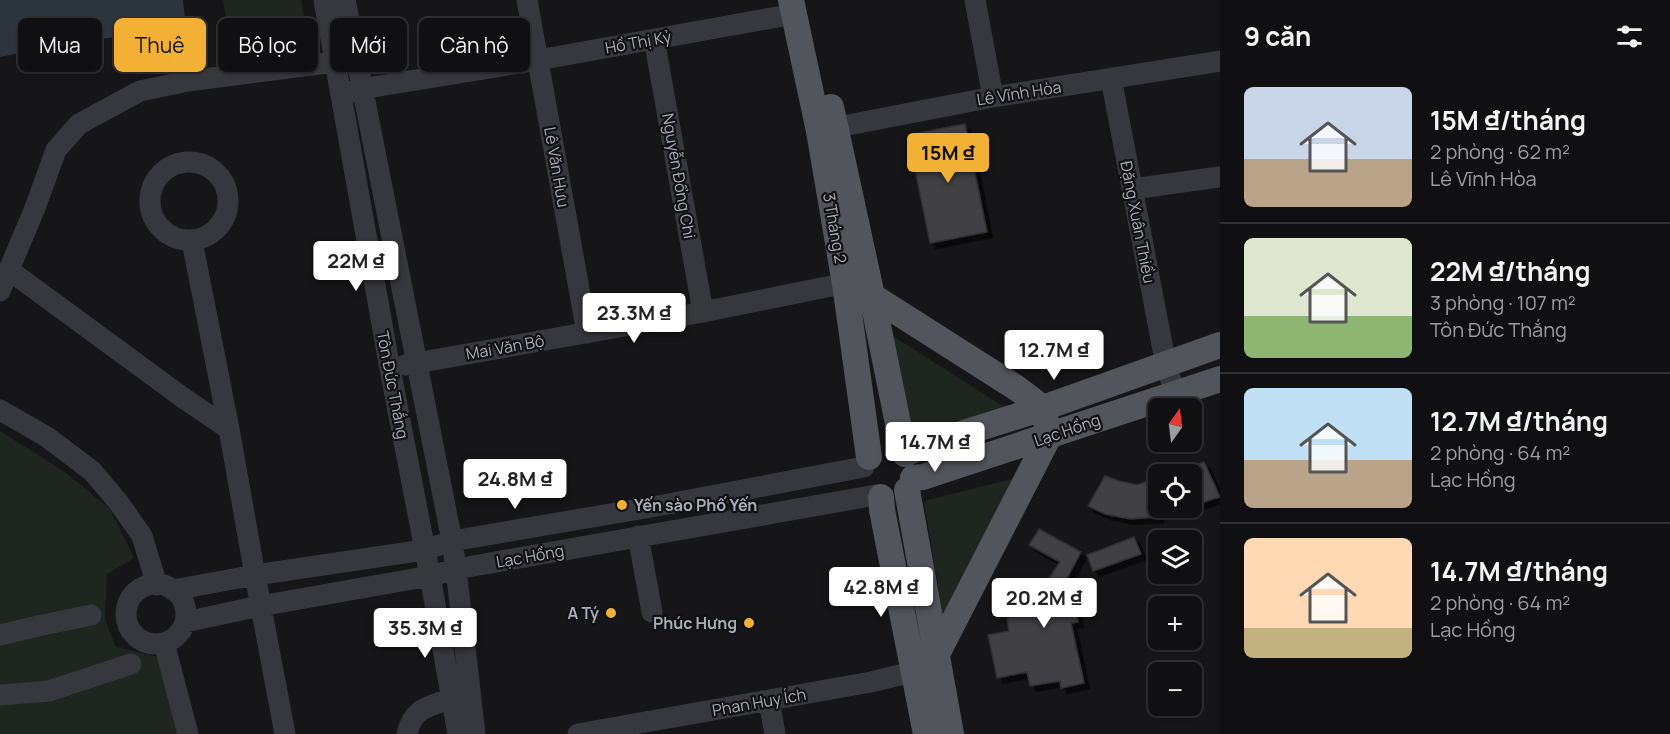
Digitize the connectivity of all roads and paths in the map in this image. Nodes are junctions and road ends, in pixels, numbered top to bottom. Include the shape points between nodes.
1 (324, 0) edge
2 (345, 0) edge
3 (527, 0) edge
4 (975, 0) edge
5 (798, 5) edge
6 (330, 34) edge
7 (654, 39) junction
8 (538, 60) junction
9 (1220, 61) edge
10 (330, 63) edge
11 (337, 72) edge
12 (1111, 78) junction
13 (361, 89) junction
14 (341, 95) junction
15 (993, 97) junction
16 (827, 129) junction
17 (1220, 177) edge
18 (1132, 189) junction
19 (192, 241) dead end
20 (9, 270) junction
21 (862, 286) junction
22 (0, 291) edge
23 (703, 312) junction
24 (587, 333) junction
25 (1220, 345) edge
26 (417, 362) junction
27 (1166, 365) junction
28 (390, 369) junction
29 (1220, 379) edge
30 (1175, 393) junction
31 (1043, 408) junction
32 (0, 410) edge
33 (229, 429) junction
34 (1049, 436) junction
35 (904, 454) junction
36 (867, 462) junction
37 (910, 484) junction
38 (878, 496) junction
39 (663, 505) junction
40 (667, 531) junction
41 (638, 536) junction
42 (452, 541) junction
43 (424, 550) junction
44 (456, 569) junction
45 (255, 576) junction
46 (430, 576) junction
47 (165, 587) junction
48 (260, 606) junction
49 (652, 612) dead end
50 (91, 615) dead end
51 (185, 622) junction
52 (0, 635) edge
53 (164, 643) junction
54 (938, 660) junction
55 (131, 664) dead end
56 (914, 673) junction
57 (0, 695) edge
58 (452, 699) junction
59 (769, 701) junction
60 (646, 728) edge
61 (188, 734) edge
62 (285, 734) edge
63 (407, 734) edge
64 (458, 734) edge
65 (475, 734) edge
66 (578, 734) edge
67 (775, 734) edge
68 (926, 734) edge
69 (951, 734) edge

1 - 6 street, Tôn Đức Thắng
2 - 13 street, Tôn Đức Thắng
3 - 8 street, Lê Văn Hưu
4 - 15 street
5 - 7 street, Hồ Thị Kỷ
5 - 16 main road, 3 Tháng 2
7 - 8 street, Hồ Thị Kỷ
7 - 23 street, Nguyễn Đổng Chi
8 - 13 street, Hồ Thị Kỷ
8 - 24 street, Lê Văn Hưu
9 - 12 street, Lê Vĩnh Hòa
10 - 20 street via 140,91 79,124 56,150
11 - 14 street, Tôn Đức Thắng
12 - 15 street, Lê Vĩnh Hòa
12 - 18 street, Đặng Xuân Thiều
13 - 14 street, Hồ Thị Kỷ
13 - 26 street, Tôn Đức Thắng
14 - 28 street, Tôn Đức Thắng
15 - 16 street, Lê Vĩnh Hòa
16 - 21 main road, 3 Tháng 2
17 - 18 street
18 - 27 street, Đặng Xuân Thiều
19 - 33 street
20 - 22 street
20 - 33 street
21 - 23 street, Mai Văn Bộ
21 - 31 main road
21 - 35 main road, 3 Tháng 2
21 - 36 main road, 3 Tháng 2
23 - 24 street, Mai Văn Bộ
24 - 26 street, Mai Văn Bộ
25 - 27 main road, Lạc Hồng
26 - 28 street, Mai Văn Bộ
26 - 42 street, Tôn Đức Thắng
27 - 30 street, Đặng Xuân Thiều
27 - 31 main road, Lạc Hồng
28 - 43 street, Tôn Đức Thắng
29 - 30 main road, Lạc Hồng
30 - 34 main road, Lạc Hồng
31 - 34 main road
31 - 35 main road, Lạc Hồng
32 - 47 street via 48,437 92,471 142,536
33 - 45 street
34 - 37 main road, Lạc Hồng
34 - 54 main road
35 - 36 main road via 885,448 876,451
35 - 37 main road via 912,465
36 - 38 main road via 864,479
36 - 39 street, Lạc Hồng
37 - 38 main road via 895,497
37 - 54 main road
38 - 40 street, Lạc Hồng
38 - 56 main road
39 - 40 street
39 - 42 street, Lạc Hồng
40 - 41 street, Lạc Hồng
41 - 44 street, Lạc Hồng
41 - 49 street
42 - 43 street, Lạc Hồng
42 - 44 street, Tôn Đức Thắng
43 - 45 street, Lạc Hồng
43 - 46 street, Tôn Đức Thắng
44 - 46 street, Lạc Hồng
44 - 65 street, Tôn Đức Thắng
45 - 47 street, Lạc Hồng
45 - 48 street
46 - 48 street, Lạc Hồng
46 - 58 street, Tôn Đức Thắng
47 - 51 street via 180,597
47 - 53 street via 147,585 138,590 130,597 126,612 126,622 139,639
48 - 51 street, Lạc Hồng
48 - 62 street
50 - 52 street
51 - 53 street via 181,631
53 - 61 street
54 - 56 street, Phan Huy Ích
54 - 69 main road
55 - 57 street via 49,691
56 - 59 street, Phan Huy Ích
56 - 68 main road
58 - 63 street via 422,709 411,720
58 - 64 street, Tôn Đức Thắng
59 - 60 street, Phan Huy Ích
59 - 67 street
60 - 66 street, Phan Huy Ích

